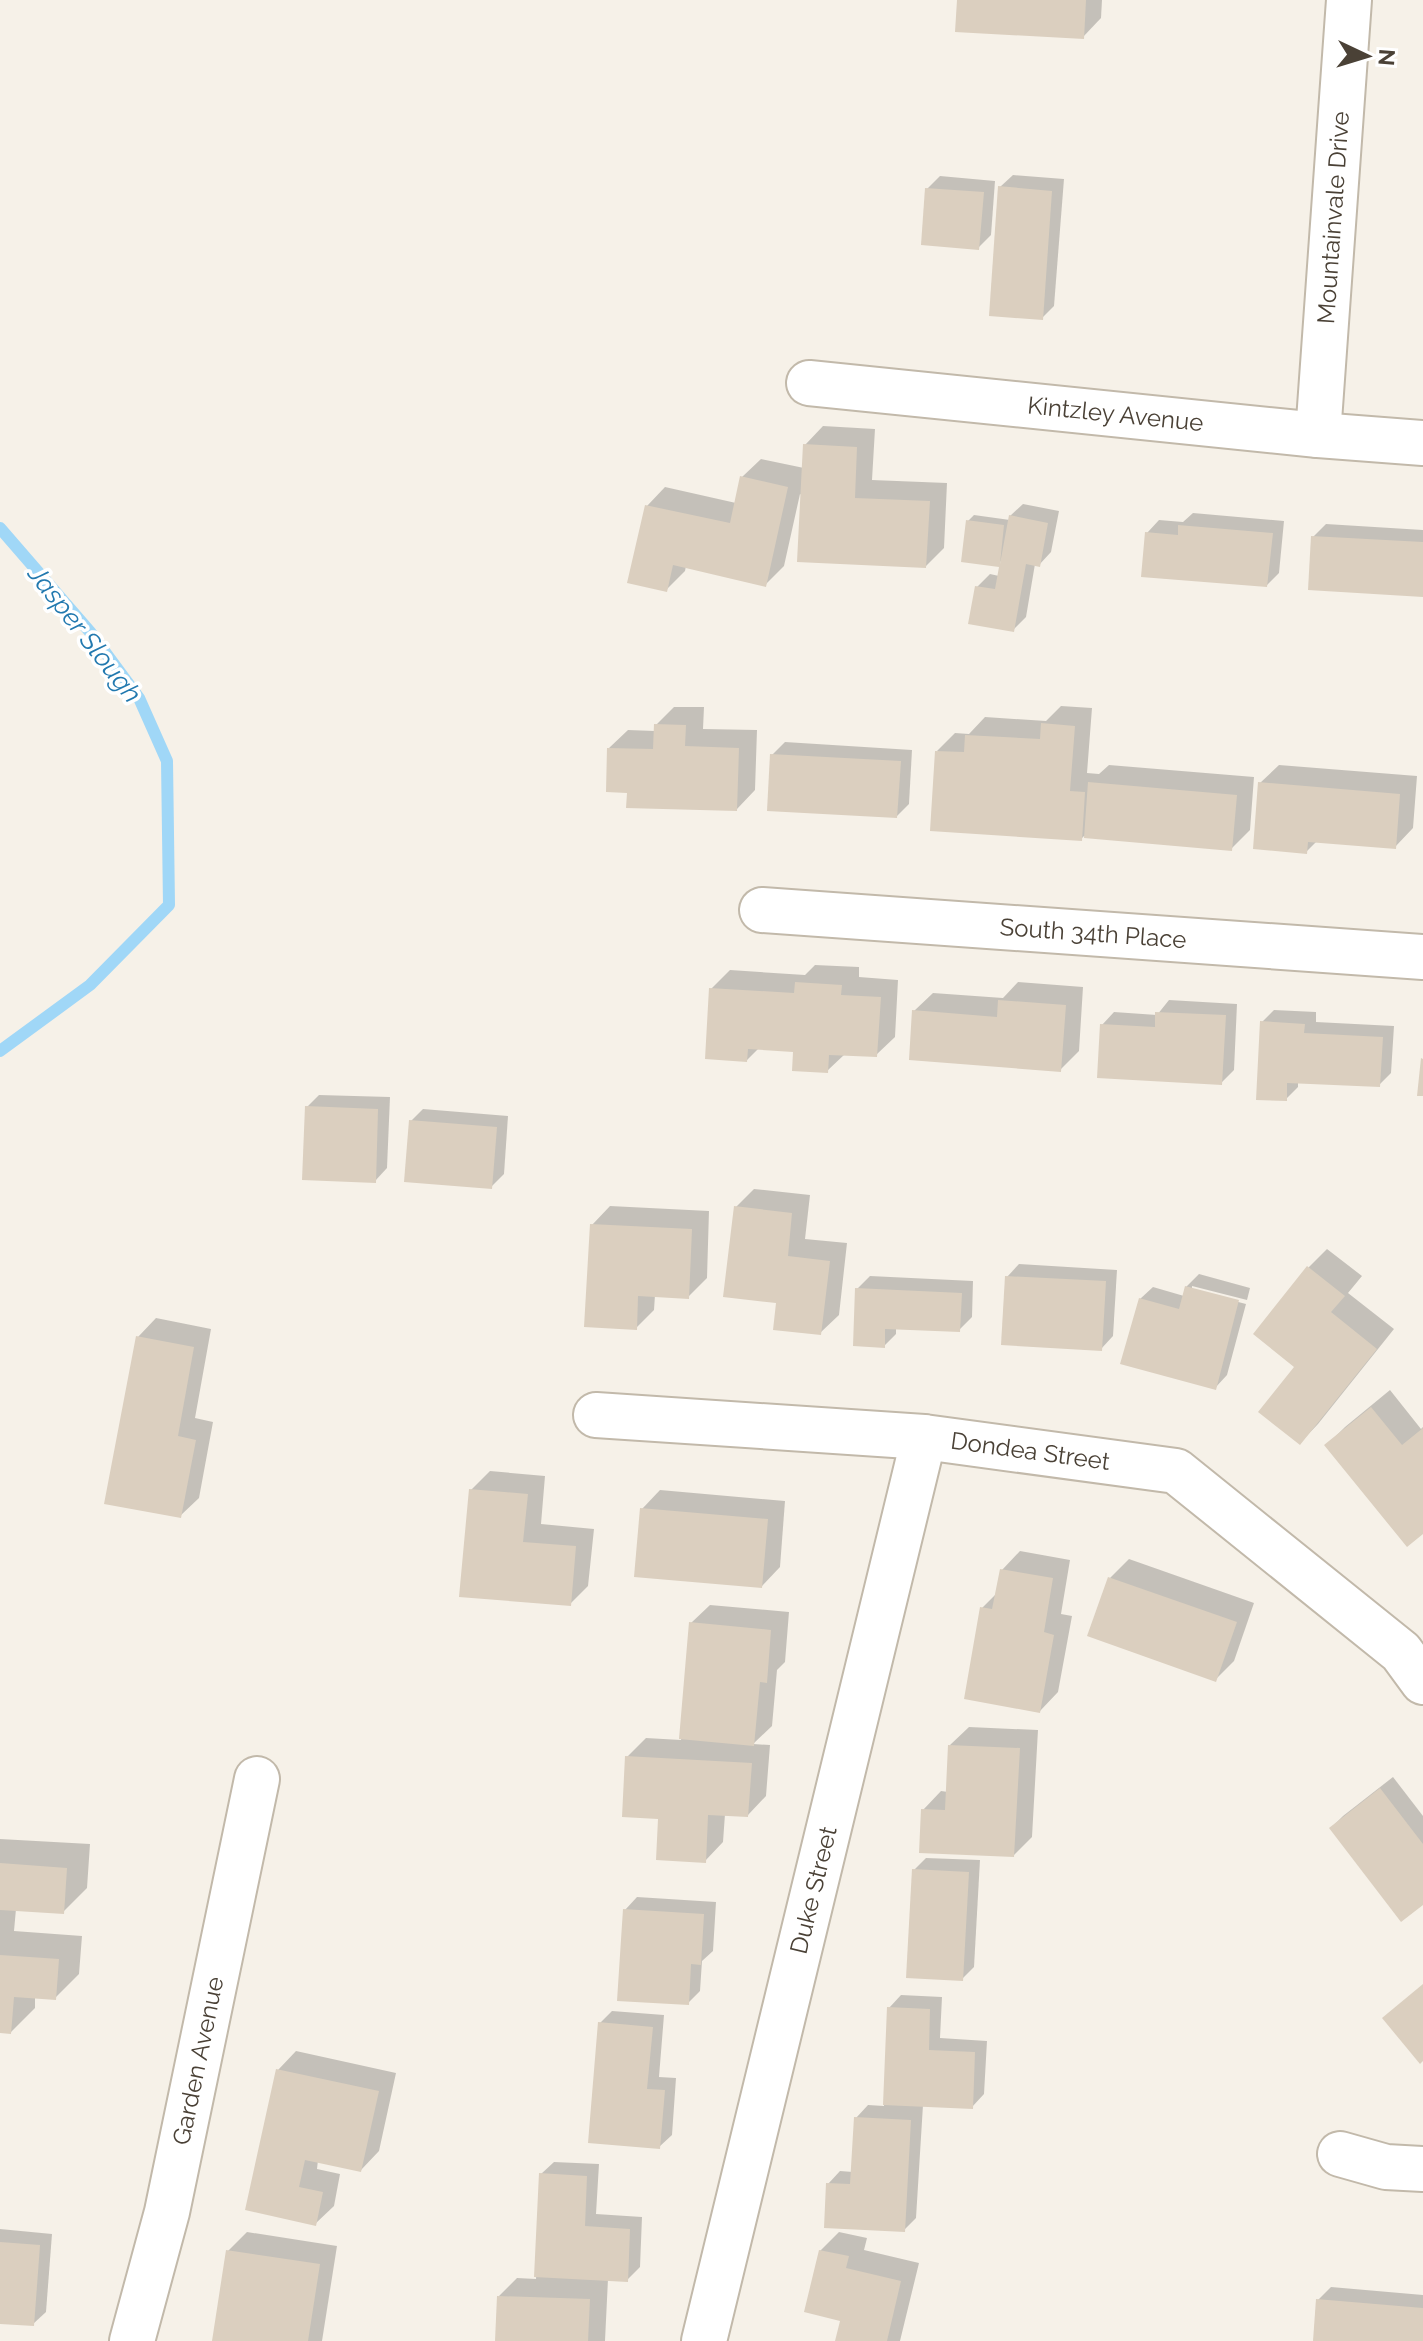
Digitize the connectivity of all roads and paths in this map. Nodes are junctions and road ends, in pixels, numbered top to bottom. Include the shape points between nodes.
1 (1349, 0) edge
2 (809, 383) dead end
3 (1318, 435) junction
4 (1423, 443) edge
5 (762, 910) dead end
6 (1423, 957) edge
7 (596, 1415) dead end
8 (924, 1437) junction
9 (1416, 1656) edge
10 (257, 1779) dead end
11 (1340, 2154) dead end
12 (1423, 2169) edge
13 (132, 2341) edge
14 (704, 2341) edge

1 - 3 street, Mountainvale Drive
2 - 3 street, Kintzley Avenue
3 - 4 street, Kintzley Avenue
5 - 6 street, South 34th Place
7 - 8 street, Dondea Street
8 - 9 street, Dondea Street via 1176,1471
8 - 14 street, Duke Street
10 - 13 street, Garden Avenue via 167,2212
11 - 12 street via 1386,2167

